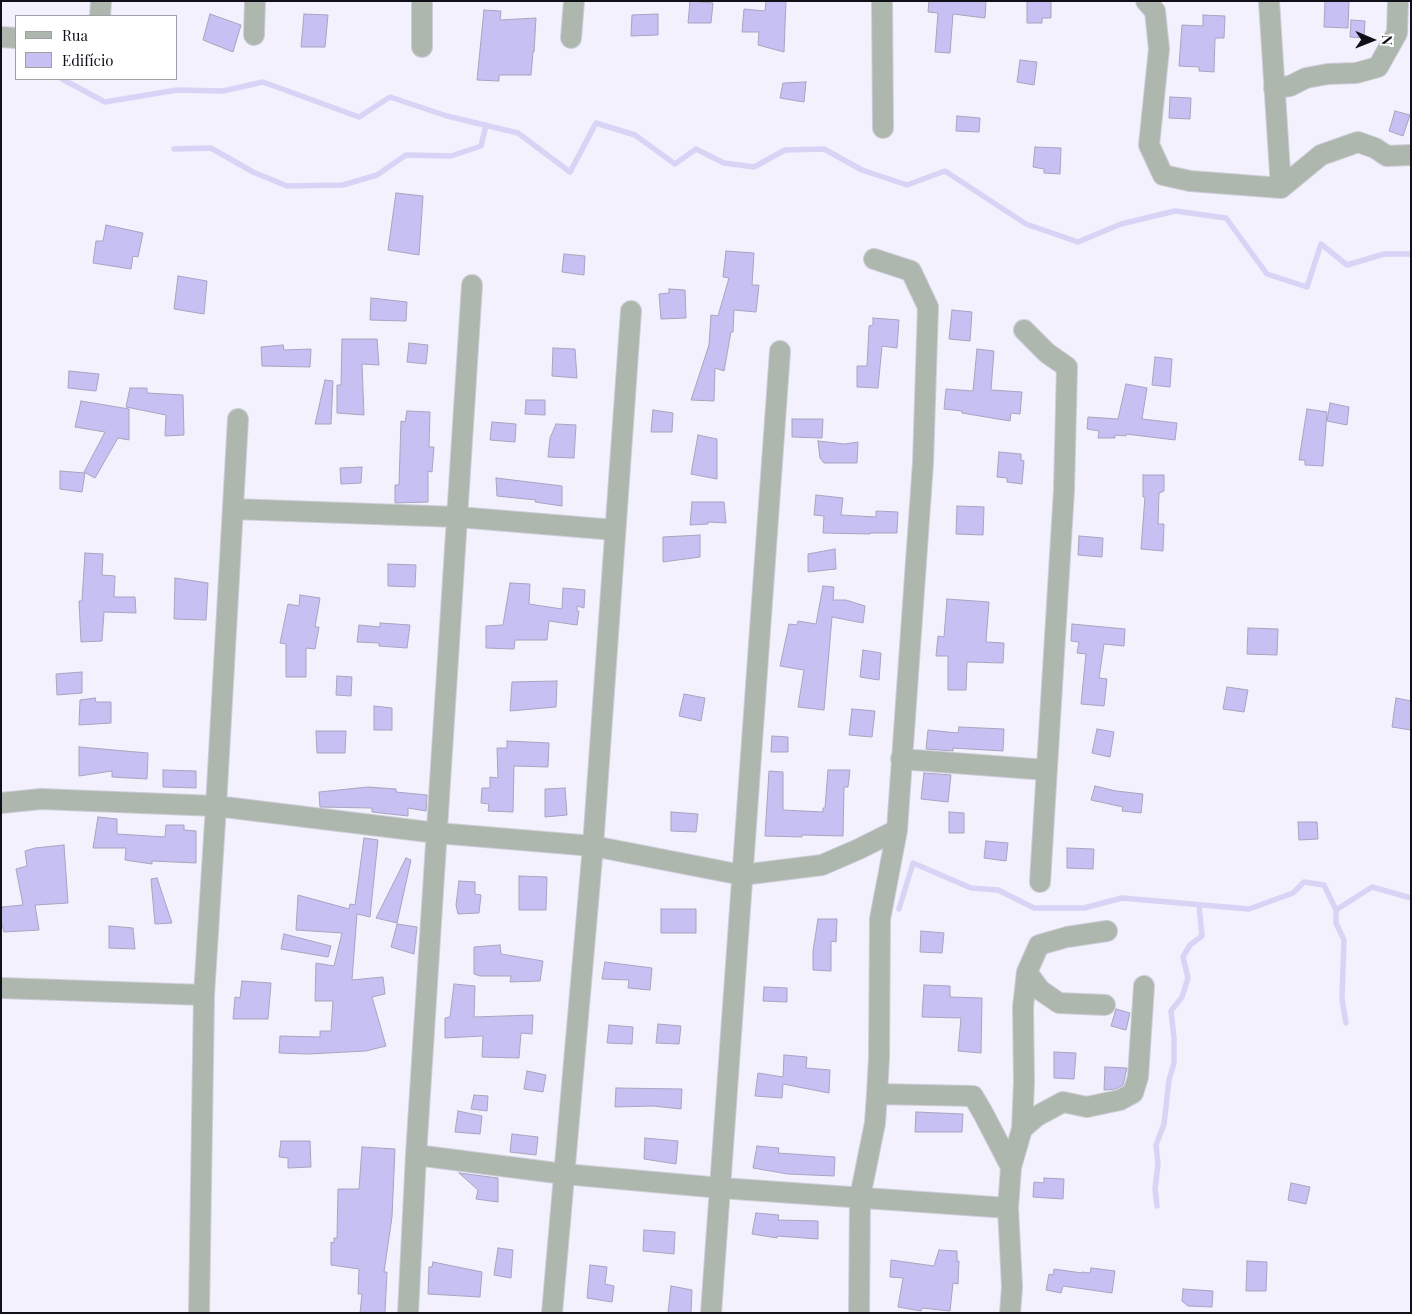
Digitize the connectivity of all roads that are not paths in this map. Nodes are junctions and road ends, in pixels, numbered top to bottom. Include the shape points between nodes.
1 (101, 1) edge
2 (255, 1) edge
3 (422, 1) edge
4 (574, 1) edge
5 (882, 1) edge
6 (1146, 1) edge
7 (1269, 1) edge
8 (1398, 1) edge
9 (100, 15) edge
10 (254, 35) dead end
11 (1, 37) edge
12 (15, 38) edge
13 (571, 38) dead end
14 (422, 47) dead end
15 (1274, 88) junction
16 (883, 128) dead end
17 (1411, 155) edge
18 (1281, 188) junction
19 (874, 259) dead end
20 (472, 285) dead end
21 (631, 311) dead end
22 (1024, 330) dead end
23 (780, 351) dead end
24 (238, 419) dead end
25 (233, 509) junction
26 (458, 517) junction
27 (615, 530) junction
28 (901, 759) junction
29 (1047, 770) junction
30 (1, 802) edge
31 (216, 806) junction
32 (897, 830) junction
33 (437, 833) junction
34 (593, 846) junction
35 (742, 875) junction
36 (1040, 882) dead end
37 (1107, 931) dead end
38 (1027, 972) junction
39 (1144, 986) dead end
40 (1, 988) edge
41 (204, 995) junction
42 (1104, 1006) dead end
43 (877, 1094) junction
44 (1022, 1129) junction
45 (416, 1155) junction
46 (1011, 1167) junction
47 (564, 1174) junction
48 (721, 1188) junction
49 (860, 1197) junction
50 (1008, 1208) junction
51 (199, 1313) edge
52 (408, 1313) edge
53 (552, 1313) edge
54 (711, 1313) edge
55 (859, 1313) edge
56 (1010, 1313) edge

1 - 9 street
2 - 10 street
3 - 14 street
4 - 13 street
5 - 16 street
6 - 18 street via 1156,12 1159,49 1149,145 1163,175 1190,181
7 - 15 street
8 - 15 street via 1397,34 1378,67 1356,73 1306,78 1290,86
11 - 12 street
15 - 18 street
17 - 18 street via 1387,156 1358,142 1321,155
19 - 28 street via 911,271 928,307 923,463
20 - 26 street
21 - 27 street
22 - 29 street via 1067,367 1064,490
23 - 35 street
24 - 25 street
25 - 26 street
25 - 31 street
26 - 27 street
26 - 33 street
27 - 34 street
28 - 29 street
28 - 32 street
29 - 36 street
30 - 31 street via 41,799
31 - 33 street
31 - 41 street
32 - 35 street via 822,865
32 - 43 street via 880,919
33 - 34 street
33 - 45 street
34 - 35 street
34 - 47 street
35 - 48 street
37 - 38 street via 1039,945
38 - 42 street via 1040,990 1059,1003
38 - 44 street via 1023,1007
39 - 44 street via 1138,1076 1133,1093 1120,1100 1087,1107 1062,1102
40 - 41 street
41 - 51 street
43 - 46 street via 973,1096
43 - 49 street via 875,1123
44 - 46 street
45 - 47 street
45 - 52 street
46 - 50 street
47 - 48 street
47 - 53 street
48 - 49 street
48 - 54 street
49 - 50 street
49 - 55 street
50 - 56 street

